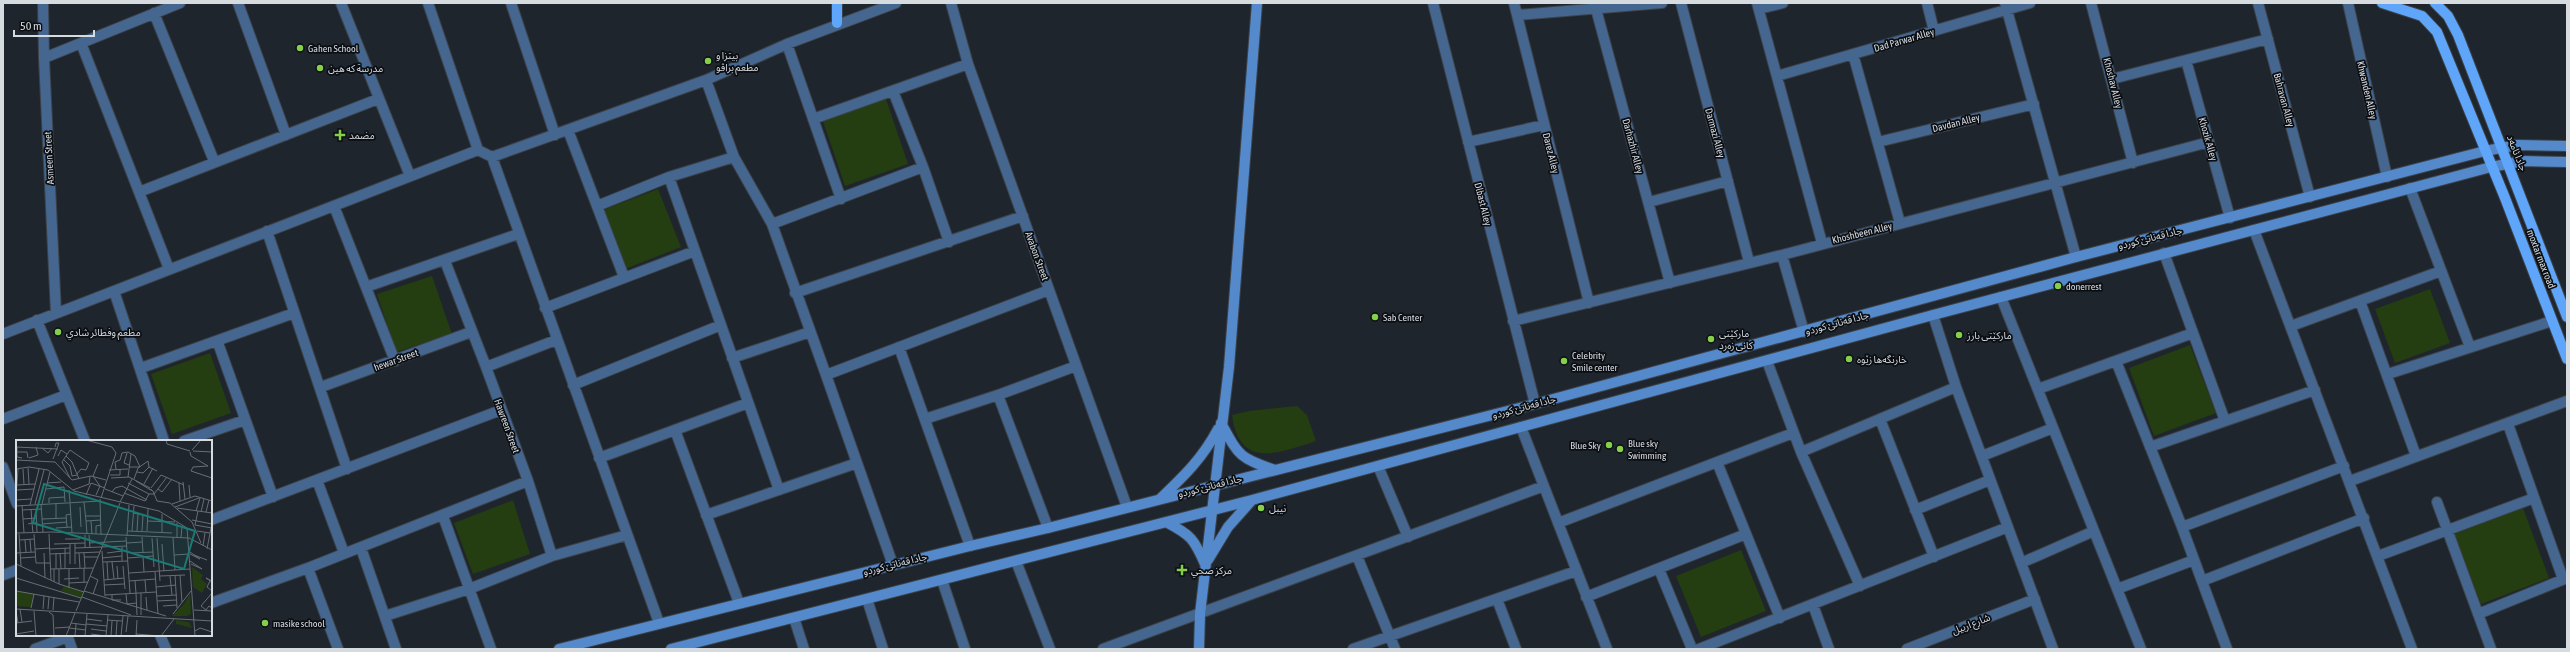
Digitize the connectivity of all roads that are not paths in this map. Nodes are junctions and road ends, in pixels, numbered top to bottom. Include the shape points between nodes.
1 (43, 3) edge
2 (180, 3) edge
3 (238, 3) edge
4 (341, 3) edge
5 (428, 3) edge
6 (511, 3) edge
7 (837, 3) edge
8 (896, 3) edge
9 (951, 3) edge
10 (1257, 3) edge
11 (1433, 3) edge
12 (1514, 3) edge
13 (1662, 3) edge
14 (1681, 3) edge
15 (1783, 3) edge
16 (1927, 3) edge
17 (2030, 3) edge
18 (2091, 3) edge
19 (2258, 3) edge
20 (2348, 3) edge
21 (2382, 3) edge
22 (2435, 3) edge
23 (1758, 6) edge
24 (2006, 6) edge
25 (1596, 9) junction
26 (154, 13) junction
27 (1516, 15) junction
28 (837, 23) junction
29 (1934, 31) junction
30 (2268, 39) junction
31 (81, 43) junction
32 (787, 44) junction
33 (1853, 54) junction
34 (44, 58) junction
35 (2186, 60) junction
36 (968, 64) junction
37 (1777, 76) junction
38 (2112, 79) junction
39 (706, 80) junction
40 (893, 91) junction
41 (378, 99) junction
42 (2034, 104) junction
43 (813, 118) junction
44 (1544, 125) junction
45 (568, 130) junction
46 (286, 134) junction
47 (555, 135) junction
48 (1468, 142) junction
49 (1878, 142) junction
50 (2210, 142) junction
51 (2567, 146) edge
52 (2502, 147) junction
53 (478, 150) junction
54 (2485, 151) junction
55 (734, 157) junction
56 (492, 158) junction
57 (214, 161) junction
58 (2567, 162) edge
59 (2133, 163) junction
60 (2509, 163) junction
61 (923, 167) junction
62 (2491, 167) junction
63 (410, 176) junction
64 (2387, 177) junction
65 (669, 178) junction
66 (1728, 181) junction
67 (2056, 183) junction
68 (2410, 188) junction
69 (139, 192) junction
70 (2310, 197) junction
71 (841, 199) junction
72 (1649, 202) junction
73 (334, 206) junction
74 (597, 206) junction
75 (1023, 216) junction
76 (2230, 218) junction
77 (1900, 223) junction
78 (772, 224) junction
79 (2254, 230) junction
80 (267, 231) junction
81 (518, 234) junction
82 (949, 242) junction
83 (1822, 244) junction
84 (695, 251) junction
85 (2164, 253) junction
86 (1782, 255) junction
87 (2076, 257) junction
88 (444, 261) junction
89 (1749, 262) junction
90 (169, 269) junction
91 (2441, 271) junction
92 (624, 277) junction
93 (1670, 283) junction
94 (366, 287) junction
95 (1049, 290) junction
96 (114, 291) junction
97 (795, 293) junction
98 (2001, 297) junction
99 (2360, 301) junction
100 (1589, 303) junction
101 (545, 308) junction
102 (56, 313) junction
103 (294, 314) junction
104 (1933, 315) junction
105 (2567, 317) edge
106 (37, 320) junction
107 (2552, 321) junction
108 (1513, 322) junction
109 (721, 325) junction
110 (2291, 326) junction
111 (471, 332) junction
112 (810, 332) junction
113 (1804, 332) junction
114 (2193, 333) junction
115 (3, 334) edge
116 (556, 340) junction
117 (218, 343) junction
118 (899, 347) junction
119 (2470, 348) junction
120 (732, 358) junction
121 (2567, 359) edge
122 (394, 361) junction
123 (1767, 361) junction
124 (2116, 361) junction
125 (1076, 366) junction
126 (486, 367) junction
127 (141, 368) junction
128 (2388, 374) junction
129 (826, 375) junction
130 (573, 385) junction
131 (321, 387) junction
132 (1956, 387) junction
133 (2038, 389) junction
134 (2315, 390) junction
135 (66, 395) junction
136 (998, 395) junction
137 (2567, 400) edge
138 (748, 403) junction
139 (1535, 404) junction
140 (501, 410) junction
141 (3, 419) edge
142 (924, 419) junction
143 (1880, 419) junction
144 (246, 420) junction
145 (2225, 421) junction
146 (1221, 423) junction
147 (2508, 424) junction
148 (1521, 427) junction
149 (2053, 428) junction
150 (675, 430) junction
151 (1793, 433) junction
152 (85, 440) edge
153 (164, 440) edge
154 (187, 440) edge
155 (2150, 447) junction
156 (1801, 452) junction
157 (1982, 456) junction
158 (2416, 456) junction
159 (599, 458) junction
160 (1717, 462) junction
161 (857, 463) junction
162 (1378, 466) junction
163 (2344, 466) junction
164 (3, 467) edge
165 (347, 470) junction
166 (1275, 471) junction
167 (317, 480) junction
168 (1990, 480) junction
169 (528, 481) junction
170 (2350, 481) junction
171 (1215, 484) junction
172 (1544, 486) junction
173 (779, 490) junction
174 (273, 497) junction
175 (2534, 498) junction
176 (1158, 500) junction
177 (1252, 500) junction
178 (16, 501) edge
179 (2437, 502) dead end
180 (1127, 507) junction
181 (1213, 509) junction
182 (1915, 510) junction
183 (706, 515) junction
184 (443, 516) junction
185 (2364, 518) junction
186 (212, 520) edge
187 (1166, 522) junction
188 (1558, 523) junction
189 (2008, 527) junction
190 (2182, 527) junction
191 (1048, 528) junction
192 (2447, 530) junction
193 (2094, 531) junction
194 (627, 534) junction
195 (1746, 534) junction
196 (1408, 537) junction
197 (970, 546) junction
198 (361, 548) junction
199 (344, 554) junction
200 (552, 556) junction
201 (1357, 556) junction
202 (2378, 556) junction
203 (1934, 557) junction
204 (2194, 560) junction
205 (1016, 561) junction
206 (2021, 563) junction
207 (893, 565) junction
208 (1205, 565) junction
209 (308, 568) junction
210 (1659, 569) junction
211 (16, 570) edge
212 (1576, 571) junction
213 (3, 575) edge
214 (2565, 578) edge
215 (942, 580) junction
216 (2202, 581) junction
217 (1860, 586) junction
218 (469, 589) junction
219 (2117, 589) junction
220 (1586, 597) junction
221 (867, 599) junction
222 (1497, 599) junction
223 (2035, 599) junction
224 (212, 603) edge
225 (739, 603) junction
226 (1813, 605) junction
227 (1200, 614) junction
228 (2478, 614) junction
229 (385, 616) junction
230 (794, 618) junction
231 (1780, 618) junction
232 (659, 623) junction
233 (67, 636) edge
234 (160, 636) edge
235 (1390, 636) junction
236 (36, 649) edge
237 (72, 649) edge
238 (166, 649) edge
239 (338, 649) edge
240 (396, 649) edge
241 (491, 649) edge
242 (559, 649) edge
243 (671, 649) edge
244 (804, 649) edge
245 (884, 649) edge
246 (966, 649) edge
247 (1050, 649) edge
248 (1104, 649) edge
249 (1199, 649) edge
250 (1353, 649) edge
251 (1395, 649) edge
252 (1516, 649) edge
253 (1607, 649) edge
254 (1692, 649) edge
255 (1699, 649) edge
256 (1829, 649) edge
257 (1907, 649) edge
258 (2053, 649) edge
259 (2141, 649) edge
260 (2227, 649) edge
261 (2412, 649) edge
262 (2491, 649) edge

1 - 34 street, Asmeen Street
2 - 26 street
3 - 46 street
4 - 41 street
5 - 53 street
6 - 47 street
7 - 28 main road
8 - 28 street
9 - 36 street, Avabon Street
10 - 146 street via 1229,361
11 - 48 street, Dlbast Alley
12 - 27 street, Darez Alley
13 - 25 street
14 - 66 street, Darmazi Alley
15 - 23 street
16 - 29 street
17 - 24 street, Dad Parwar Alley
18 - 38 street, Khoshav Alley
19 - 30 street, Bahravan Alley
20 - 64 street, Khwanden Alley
21 - 54 main road via 2422,16 2434,28
22 - 52 main road, جادا ئامەد via 2448,16 2458,35
23 - 37 street
24 - 29 street, Dad Parwar Alley
24 - 42 street
25 - 27 street
25 - 72 street, Darhazhir Alley
26 - 31 street
26 - 57 street
27 - 44 street, Darez Alley
28 - 32 street
29 - 33 street, Dad Parwar Alley
30 - 35 street
30 - 70 street, Bahravan Alley
31 - 34 street
31 - 69 street
32 - 39 street
32 - 43 street
33 - 37 street, Dad Parwar Alley
33 - 49 street
34 - 102 street, Asmeen Street
35 - 38 street
35 - 50 street, Khozik Alley
36 - 40 street
36 - 75 street, Avabon Street
37 - 83 street
38 - 59 street, Khoshav Alley
39 - 45 street
39 - 55 street
40 - 43 street
40 - 61 street
41 - 46 street
41 - 63 street
42 - 49 street, Davdan Alley
42 - 67 street
43 - 71 street
44 - 48 street
44 - 100 street, Darez Alley
45 - 47 street
45 - 74 street
46 - 57 street
47 - 56 street
48 - 108 street, Dlbast Alley
49 - 77 street
50 - 59 street, Khoshbeen Alley
50 - 76 street, Khozik Alley
51 - 52 street, جادا قەناتێ کوردو
52 - 54 street, جادا قەناتێ کوردو
52 - 60 main road, جادا ئامەد
53 - 56 street
53 - 63 street
54 - 62 main road
54 - 64 street, جادا قەناتێ کوردو
55 - 65 street
55 - 78 street
56 - 81 street
57 - 69 street
58 - 60 street, جادا قەناتێ کوردو
59 - 67 street, Khoshbeen Alley
60 - 62 street, جادا قەناتێ کوردو
60 - 105 main road, جادا ئامەد
61 - 71 street
61 - 82 street
62 - 68 street, جادا قەناتێ کوردو
62 - 107 main road, moxtar max road
63 - 73 street
64 - 70 street, جادا قەناتێ کوردو
65 - 74 street
65 - 84 street
66 - 72 street
66 - 89 street, Darmazi Alley
67 - 77 street, Khoshbeen Alley
67 - 87 street
68 - 79 street, جادا قەناتێ کوردو
68 - 91 street
69 - 90 street
70 - 76 street, جادا قەناتێ کوردو
71 - 78 street
72 - 93 street, Darhazhir Alley
73 - 80 street
73 - 94 street
74 - 92 street
75 - 82 street
75 - 95 street, Avabon Street
76 - 87 street, جادا قەناتێ کوردو
77 - 83 street, Khoshbeen Alley
78 - 97 street
79 - 85 street, جادا قەناتێ کوردو
79 - 110 street
80 - 90 street
80 - 103 street
81 - 88 street
81 - 101 street
82 - 97 street
83 - 86 street, Khoshbeen Alley
84 - 92 street
84 - 109 street
85 - 98 street, جادا قەناتێ کوردو
85 - 114 street
86 - 89 street, Khoshbeen Alley
86 - 113 street
87 - 113 street, جادا قەناتێ کوردو
88 - 94 street
88 - 111 street, Hawreen Street
89 - 93 street, Khoshbeen Alley
90 - 96 street
91 - 99 street
91 - 119 street
92 - 101 street
93 - 100 street, Khoshbeen Alley
94 - 122 street
95 - 118 street
95 - 125 street, Avabon Street
96 - 102 street
96 - 127 street
97 - 112 street
98 - 104 street, جادا قەناتێ کوردو
98 - 133 street
99 - 110 street
99 - 128 street
100 - 108 street, Khoshbeen Alley
101 - 116 street
102 - 106 street
103 - 117 street
103 - 131 street
104 - 123 street, جادا قەناتێ کوردو
104 - 132 street
106 - 115 street
106 - 135 street
107 - 119 street
107 - 121 main road, moxtar max road
108 - 139 street, Dlbast Alley
109 - 120 street
109 - 130 street
110 - 134 street
111 - 122 street, hewar Street
111 - 126 street, Hawreen Street
112 - 120 street
112 - 129 street
113 - 139 street, جادا قەناتێ کوردو
114 - 124 street
114 - 145 street
116 - 126 street
116 - 130 street
117 - 127 street
117 - 144 street
118 - 129 street
118 - 142 street
119 - 128 street
120 - 138 street
122 - 131 street, hewar Street
123 - 148 street, جادا قەناتێ کوردو
123 - 151 street
124 - 133 street
124 - 155 street
125 - 136 street
125 - 180 street, Avabon Street
126 - 140 street, Hawreen Street
127 - 153 street
128 - 158 street
129 - 161 street
130 - 159 street
131 - 165 street
132 - 143 street
132 - 157 street
133 - 149 street
134 - 145 street
134 - 163 street
135 - 141 street
135 - 152 street
136 - 142 street
136 - 191 street
137 - 147 street
138 - 150 street
138 - 173 street
139 - 166 street, جادا قەناتێ کوردو
140 - 165 street
140 - 169 street, Hawreen Street
142 - 197 street
143 - 156 street
143 - 182 street
144 - 154 street
144 - 174 street
145 - 155 street
146 - 166 street via 1237,453 1248,461
146 - 171 street
146 - 176 street via 1207,450
147 - 158 street
147 - 175 street
148 - 162 street, جادا قەناتێ کوردو
148 - 172 street
149 - 157 street
149 - 193 street
150 - 159 street
150 - 183 street
151 - 156 street
151 - 160 street
155 - 190 street
156 - 217 street
157 - 168 street
158 - 170 street
159 - 194 street
160 - 188 street
160 - 195 street
161 - 173 street
161 - 207 street
162 - 177 street, جادا قەناتێ کوردو
162 - 196 street
163 - 170 street
163 - 190 street
164 - 178 street
165 - 167 street
166 - 171 street, جادا قەناتێ کوردو
167 - 174 street
167 - 199 street
168 - 182 street
168 - 189 street
169 - 184 street
169 - 200 street, Hawreen Street
170 - 185 street
171 - 176 street, جادا قەناتێ کوردو
171 - 181 street
172 - 188 street
172 - 196 street
173 - 183 street
174 - 186 street
175 - 192 street
175 - 214 street
176 - 180 street, جادا قەناتێ کوردو
177 - 181 street, جادا قەناتێ کوردو
177 - 208 street via 1228,527
179 - 192 street
180 - 191 street, جادا قەناتێ کوردو
181 - 187 street, جادا قەناتێ کوردو
181 - 208 street
182 - 203 street
183 - 225 street
184 - 198 street
184 - 218 street
185 - 202 street
185 - 216 street
187 - 205 street, جادا قەناتێ کوردو
187 - 208 street via 1182,530 1195,541
188 - 212 street
189 - 203 street
189 - 206 street
190 - 204 street
191 - 197 street, جادا قەناتێ کوردو
192 - 202 street
192 - 228 street
193 - 206 street
193 - 219 street
194 - 200 street
194 - 232 street
195 - 210 street
195 - 231 street
196 - 201 street
197 - 207 street, جادا قەناتێ کوردو
198 - 199 street
198 - 229 street
199 - 209 street
200 - 218 street
201 - 227 street
201 - 235 street
202 - 261 street
203 - 217 street
204 - 216 street
204 - 219 street
205 - 215 street, جادا قەناتێ کوردو
205 - 247 street
206 - 223 street
207 - 225 street, جادا قەناتێ کوردو
208 - 227 street
209 - 224 street
209 - 239 street
210 - 220 street
210 - 254 street
211 - 213 street
212 - 220 street
212 - 222 street
214 - 228 street
215 - 221 street, جادا قەناتێ کوردو
215 - 246 street
216 - 260 street
217 - 226 street
218 - 229 street
218 - 241 street
219 - 259 street
220 - 253 street
221 - 230 street, جادا قەناتێ کوردو
221 - 245 street
222 - 235 street
222 - 252 street
223 - 257 street, شارع اربيل
223 - 258 street
225 - 232 street, جادا قەناتێ کوردو
226 - 231 street
226 - 256 street
227 - 248 street
227 - 249 street
228 - 262 street
229 - 240 street
230 - 243 street, جادا قەناتێ کوردو
230 - 244 street
231 - 255 street
232 - 242 street, جادا قەناتێ کوردو
233 - 236 street
233 - 237 street
234 - 238 street
235 - 250 street
235 - 251 street

